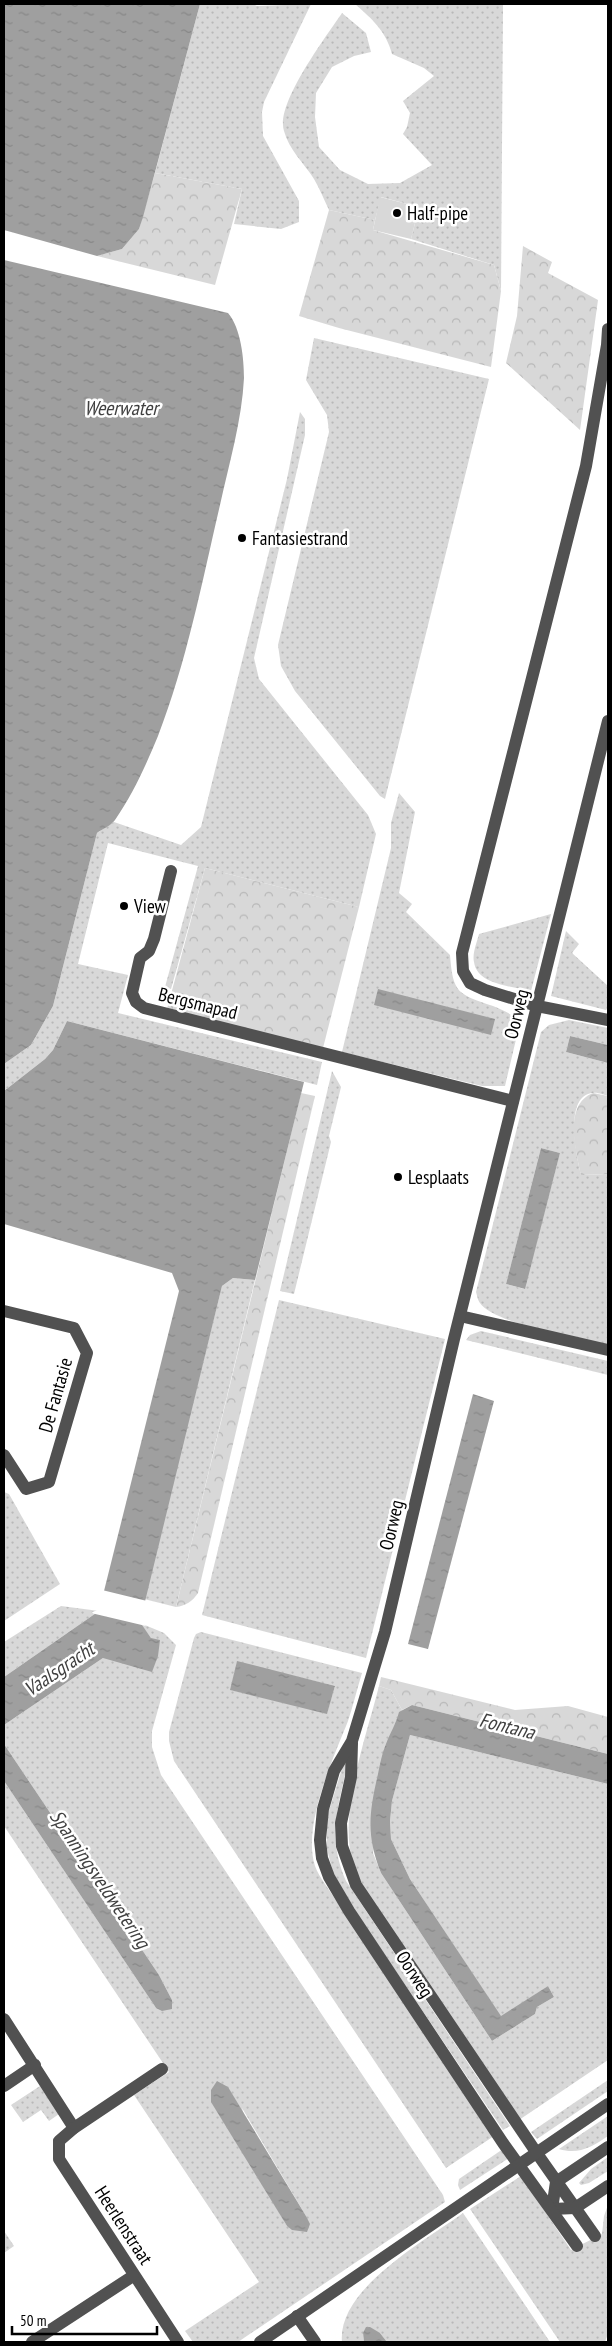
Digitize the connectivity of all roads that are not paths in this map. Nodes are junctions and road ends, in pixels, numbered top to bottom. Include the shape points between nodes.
1 (608, 329) edge
2 (608, 721) edge
3 (171, 871) dead end
4 (537, 1006) junction
5 (608, 1020) edge
6 (513, 1101) junction
7 (4, 1311) edge
8 (460, 1316) junction
9 (608, 1350) edge
10 (4, 1455) edge
11 (9, 1473) edge
12 (352, 1741) junction
13 (4, 2018) edge
14 (34, 2065) junction
15 (162, 2069) dead end
16 (4, 2086) edge
17 (608, 2104) edge
18 (74, 2128) junction
19 (608, 2147) edge
20 (536, 2152) junction
21 (518, 2164) junction
22 (556, 2182) junction
23 (608, 2186) edge
24 (575, 2208) junction
25 (552, 2209) junction
26 (594, 2236) dead end
27 (577, 2246) dead end
28 (133, 2276) junction
29 (297, 2316) junction
30 (32, 2342) edge
31 (178, 2342) edge
32 (260, 2342) edge
33 (315, 2342) edge

1 - 4 street via 586,466 462,953 463,971 470,983
2 - 4 street, Oorweg
3 - 6 street, Bergsmapad via 154,940 149,951 140,958 132,993 144,1008
4 - 5 street
4 - 6 street, Oorweg
6 - 8 street, Oorweg
7 - 11 street, De Fantasie via 74,1328 87,1352 49,1482 26,1489
8 - 9 street
8 - 12 street, Oorweg via 385,1632
10 - 11 street, De Fantasie
12 - 20 street, Oorweg via 351,1777 342,1831 347,1865 356,1885
12 - 21 street, Oorweg via 334,1771 323,1809 320,1840 329,1877
13 - 14 street
14 - 16 street
14 - 18 street
15 - 18 street, Heerlenstraat
17 - 20 street
18 - 28 street, Heerlenstraat via 59,2140 59,2159
19 - 22 street
20 - 21 street
20 - 22 street, Oorweg
21 - 25 street, Oorweg
21 - 29 street
22 - 24 street, Oorweg
22 - 25 street
23 - 24 street
24 - 25 street
24 - 26 street, Oorweg
25 - 27 street, Oorweg
28 - 30 street
28 - 31 street, Heerlenstraat
29 - 32 street
29 - 33 street

